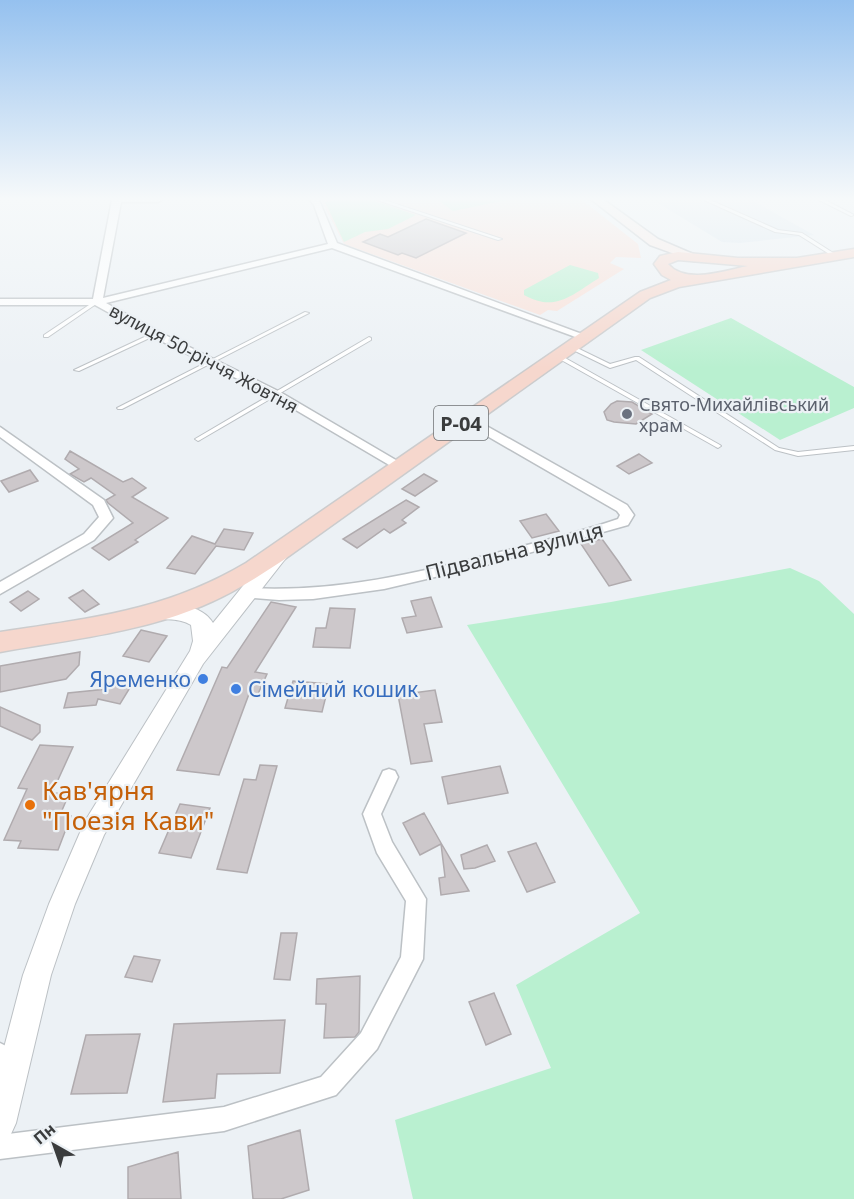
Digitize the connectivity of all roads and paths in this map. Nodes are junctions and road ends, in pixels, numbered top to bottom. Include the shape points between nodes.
1 (106, 256) edge
2 (288, 256) edge
3 (359, 256) edge
4 (659, 256) edge
5 (692, 256) edge
6 (836, 256) edge
7 (698, 258) junction
8 (794, 262) junction
9 (663, 267) junction
10 (704, 278) junction
11 (645, 295) junction
12 (0, 302) edge
13 (97, 302) junction
14 (307, 313) dead end
15 (155, 334) junction
16 (46, 336) dead end
17 (369, 339) dead end
18 (571, 347) junction
19 (214, 362) junction
20 (77, 370) dead end
21 (276, 394) junction
22 (120, 408) dead end
23 (467, 419) junction
24 (0, 431) edge
25 (198, 439) dead end
26 (718, 446) dead end
27 (854, 448) edge
28 (400, 466) junction
29 (279, 554) junction
30 (0, 589) edge
31 (247, 593) junction
32 (153, 612) junction
33 (0, 642) edge
34 (198, 654) junction
35 (389, 777) dead end
36 (4, 1071) edge
37 (0, 1123) edge
38 (0, 1147) edge

1 - 13 street, вулиця 50-річчя Жовтня
2 - 13 street
3 - 18 street
4 - 9 main road
5 - 7 main road
6 - 8 main road, Р-04
7 - 8 main road, Р-04
7 - 9 main road, Р-04 via 672,257
7 - 10 main road via 716,268
8 - 10 main road, Р-04
9 - 10 main road via 676,276
9 - 11 main road, Р-04
10 - 11 main road, Р-04 via 675,283
11 - 18 main road, Р-04
12 - 13 street
13 - 15 street, вулиця 50-річчя Жовтня
13 - 16 lane
14 - 19 lane
15 - 19 street, вулиця 50-річчя Жовтня
15 - 20 lane
17 - 21 lane
18 - 23 main road, Р-04
18 - 26 lane
18 - 27 lane via 610,366 637,358 777,449 798,454
19 - 21 street, вулиця 50-річчя Жовтня
19 - 22 lane
21 - 25 lane
21 - 28 street, вулиця 50-річчя Жовтня
23 - 28 main road, Р-04
23 - 31 street, Підвальна вулиця via 622,508 627,515 623,522 455,568 360,588
24 - 30 street via 99,503 106,518 89,537
28 - 29 main road, Р-04
29 - 31 street
29 - 32 main road, Р-04 via 234,581
31 - 34 street
32 - 33 main road, Р-04
32 - 34 street via 195,615 203,624
34 - 36 street via 94,829 62,904
35 - 38 street via 372,814 384,847 416,899 412,959 369,1041 328,1086 224,1119
36 - 37 street

